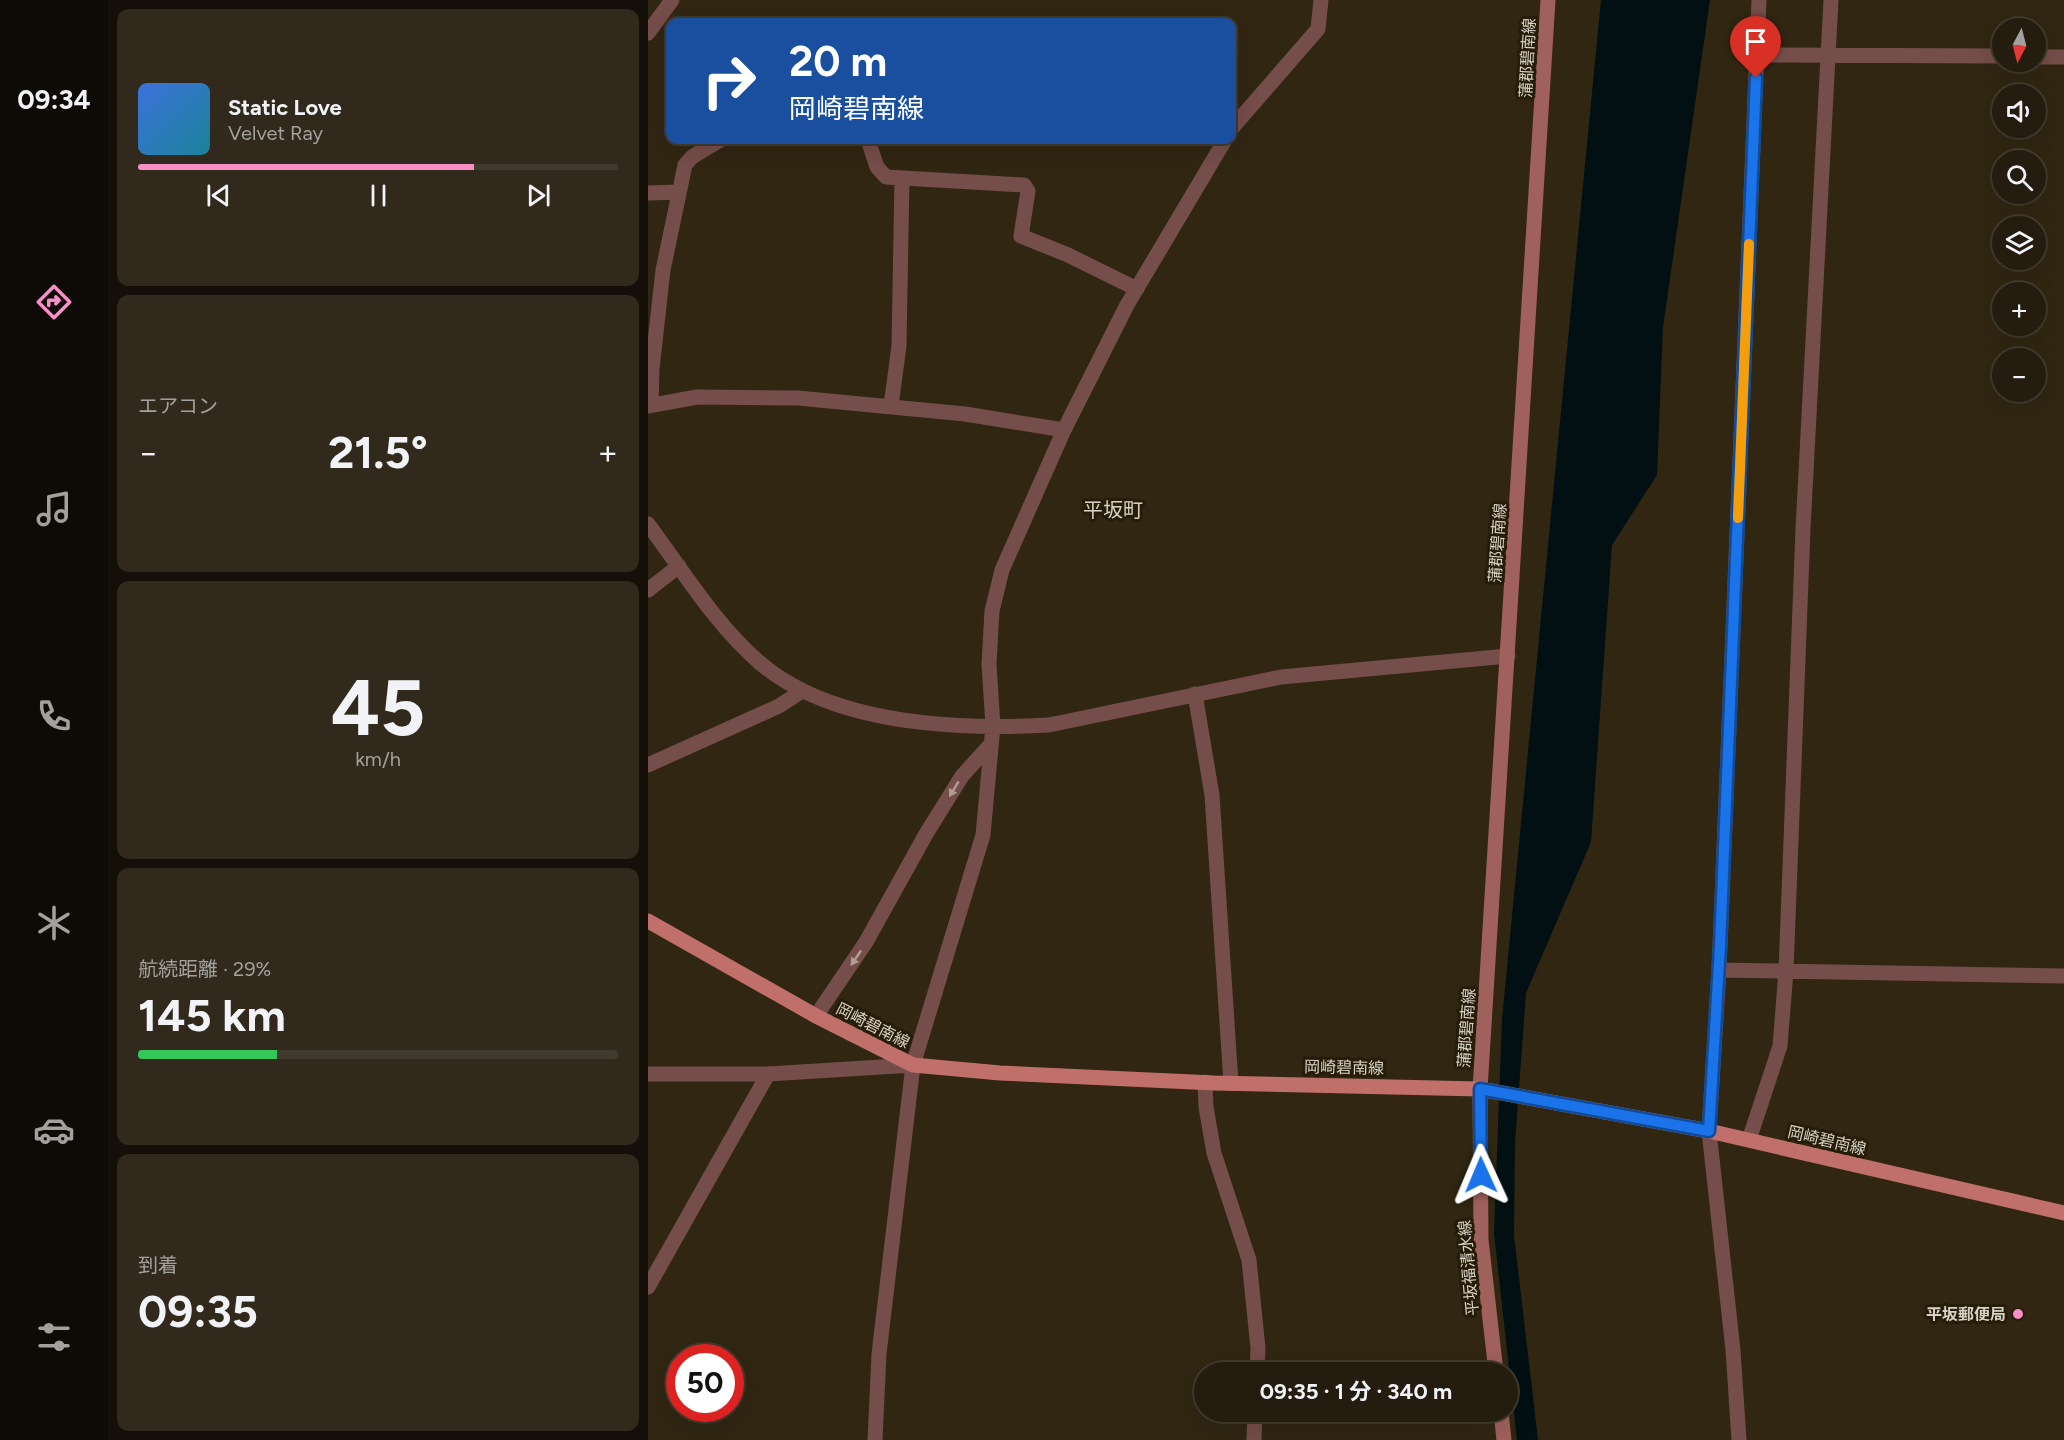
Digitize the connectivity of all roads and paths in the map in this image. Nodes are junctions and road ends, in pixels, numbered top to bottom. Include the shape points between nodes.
1 (672, 0) edge
2 (1321, 0) edge
3 (1548, 0) edge
4 (1759, 0) edge
5 (1831, 0) edge
6 (648, 33) edge
7 (1757, 55) junction
8 (1829, 56) junction
9 (1992, 56) edge
10 (2046, 57) edge
11 (2064, 57) edge
12 (1236, 123) edge
13 (714, 144) edge
14 (869, 144) edge
15 (1223, 144) edge
16 (902, 178) junction
17 (680, 192) junction
18 (648, 193) edge
19 (1137, 289) junction
20 (650, 406) edge
21 (891, 406) junction
22 (1064, 430) junction
23 (648, 524) edge
24 (680, 567) junction
25 (648, 590) edge
26 (1508, 656) junction
27 (802, 691) junction
28 (1195, 694) junction
29 (993, 726) junction
30 (991, 744) junction
31 (648, 765) edge
32 (648, 921) edge
33 (1719, 970) junction
34 (1786, 971) junction
35 (2064, 976) edge
36 (816, 1016) junction
37 (913, 1065) junction
38 (648, 1074) edge
39 (768, 1074) junction
40 (1205, 1082) junction
41 (1231, 1083) junction
42 (1480, 1089) junction
43 (1709, 1131) junction
44 (1749, 1140) junction
45 (2064, 1213) edge
46 (648, 1287) edge
47 (1257, 1362) edge
48 (1495, 1362) edge
49 (1255, 1422) edge
50 (1502, 1422) edge
51 (875, 1440) edge
52 (1254, 1440) edge
53 (1504, 1440) edge
54 (1738, 1440) edge

1 - 6 street
2 - 12 street via 1318,28
3 - 26 main road, 蒲郡碧南線
4 - 7 street
5 - 8 street
7 - 8 street
7 - 33 street
8 - 9 street
8 - 34 street via 1803,528
10 - 11 street
13 - 17 street via 685,165
14 - 16 street via 877,166 886,177
15 - 19 street
16 - 19 street via 1024,185 1028,190 1021,236
16 - 21 street via 899,346
17 - 18 street
17 - 20 street via 663,270
19 - 22 street
20 - 21 street via 697,397 741,396
21 - 22 street
22 - 29 street via 1002,570 992,611 989,664
23 - 24 street
24 - 25 street
24 - 27 street via 728,631 761,664
26 - 28 street via 1281,677
26 - 42 main road, 蒲郡碧南線
27 - 29 street via 864,713 927,723
27 - 31 street via 779,706
28 - 29 street via 1049,725
28 - 41 street via 1212,795
29 - 30 street
30 -> 36 street via 962,776 866,942
30 - 37 street via 982,835
32 - 36 main road, 岡崎碧南線
33 - 34 street
33 - 43 street
34 - 35 street
34 - 44 street via 1780,1046
36 - 37 main road, 岡崎碧南線
37 - 39 street
37 - 40 main road, 岡崎碧南線
37 - 51 street via 880,1343
38 - 39 street
39 - 46 street
40 - 41 main road, 岡崎碧南線
40 - 47 street via 1214,1153 1249,1260
41 - 42 main road, 岡崎碧南線
42 - 43 main road, 岡崎碧南線
42 - 48 main road, 平坂福清水線 via 1481,1240
43 - 44 main road, 岡崎碧南線
43 - 54 street via 1733,1350
44 - 45 main road, 岡崎碧南線
49 - 52 street
50 - 53 main road

